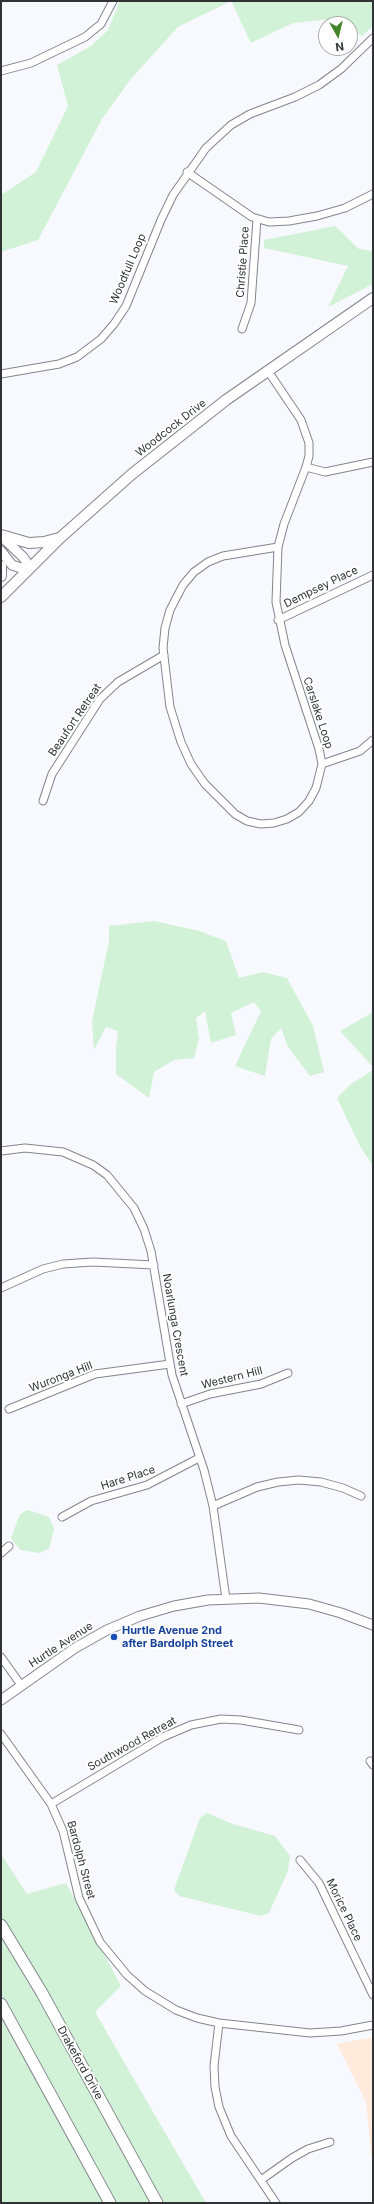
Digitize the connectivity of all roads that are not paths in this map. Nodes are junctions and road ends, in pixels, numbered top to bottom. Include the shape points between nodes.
1 (113, 1) edge
2 (373, 38) edge
3 (1, 71) edge
4 (187, 172) junction
5 (373, 194) edge
6 (257, 219) junction
7 (373, 298) edge
8 (242, 329) dead end
9 (268, 371) junction
10 (1, 374) edge
11 (373, 462) edge
12 (306, 467) junction
13 (1, 536) edge
14 (60, 538) junction
15 (278, 547) junction
16 (1, 551) edge
17 (1, 566) edge
18 (26, 570) junction
19 (373, 575) edge
20 (1, 576) edge
21 (1, 596) edge
22 (278, 620) junction
23 (164, 655) junction
24 (373, 740) edge
25 (322, 764) junction
26 (43, 801) dead end
27 (1, 1151) edge
28 (154, 1265) junction
29 (1, 1288) edge
30 (170, 1364) junction
31 (288, 1373) dead end
32 (181, 1404) junction
33 (9, 1409) dead end
34 (199, 1458) junction
35 (361, 1496) dead end
36 (213, 1506) junction
37 (62, 1517) dead end
38 (9, 1546) dead end
39 (1, 1553) edge
40 (226, 1599) junction
41 (373, 1625) edge
42 (1, 1658) edge
43 (22, 1685) junction
44 (1, 1700) edge
45 (299, 1730) dead end
46 (1, 1734) edge
47 (51, 1804) junction
48 (300, 1860) dead end
49 (1, 1924) edge
50 (373, 1995) edge
51 (4, 2009) edge
52 (219, 2023) junction
53 (373, 2025) edge
54 (330, 2142) dead end
55 (260, 2180) junction
56 (110, 2203) edge
57 (157, 2203) edge
58 (276, 2203) edge

1 - 3 street via 101,24 85,37 31,63
2 - 4 street, Woodfull Loop via 342,69 319,85 295,98 250,114 231,125 206,148
4 - 6 street
4 - 10 street, Woodfull Loop via 161,220 126,306 101,339 77,357 59,364
5 - 6 street via 345,208 317,216 289,221 269,222
6 - 8 street, Christie Place via 251,303
7 - 9 main road, Woodcock Drive
9 - 12 street, Carslake Loop via 306,431 309,456
9 - 14 main road, Woodcock Drive via 226,400 137,470
11 - 12 street via 325,472
12 - 15 street, Carslake Loop
13 - 14 main road via 29,543
13 - 18 street via 26,561
14 - 18 main road, Woodcock Drive
15 - 22 street, Carslake Loop via 275,583
15 - 23 street, Carslake Loop via 223,556 194,572 180,589 170,610 165,628
16 - 18 street via 12,564
17 - 20 main road
18 - 21 main road, Woodcock Drive
19 - 22 street, Dempsey Place
22 - 25 street, Carslake Loop
23 - 25 street, Carslake Loop via 170,707 181,742 191,764 205,784 235,814 247,821 261,824 287,819 299,812 309,801 316,788
23 - 26 street, Beaufort Retreat via 118,682 100,699 52,774
24 - 25 street via 360,751
27 - 28 street, Noarlunga Crescent via 25,1148 63,1152 93,1165 107,1175 134,1208 144,1229
28 - 29 street via 93,1262 63,1264 43,1269
28 - 30 street, Noarlunga Crescent
30 - 32 street, Noarlunga Crescent
30 - 33 street, Wuronga Hill via 95,1374
31 - 32 street, Western Hill via 261,1384 210,1394
32 - 34 street, Noarlunga Crescent
34 - 36 street, Noarlunga Crescent
34 - 37 street, Hare Place via 147,1485 91,1501
35 - 36 street via 321,1482 299,1480 257,1487
36 - 40 street, Noarlunga Crescent
38 - 39 street
40 - 41 street, Hurtle Avenue via 259,1598 303,1603 341,1612
40 - 43 street, Hurtle Avenue via 174,1606 140,1616 107,1630 75,1648
42 - 43 street
43 - 44 street, Hurtle Avenue
45 - 47 street, Southwood Retreat via 221,1719 191,1725 163,1737
46 - 47 street, Bardolph Street
47 - 52 street, Bardolph Street via 63,1831 79,1898 100,1942 127,1974 155,1998 183,2013
48 - 50 street, Morice Place via 319,1883
49 - 57 highway, Drakeford Drive via 42,1993
51 - 56 highway
52 - 53 street, Bardolph Street via 310,2033
52 - 55 street via 214,2066 219,2107 231,2136
54 - 55 street via 308,2149
55 - 58 street

